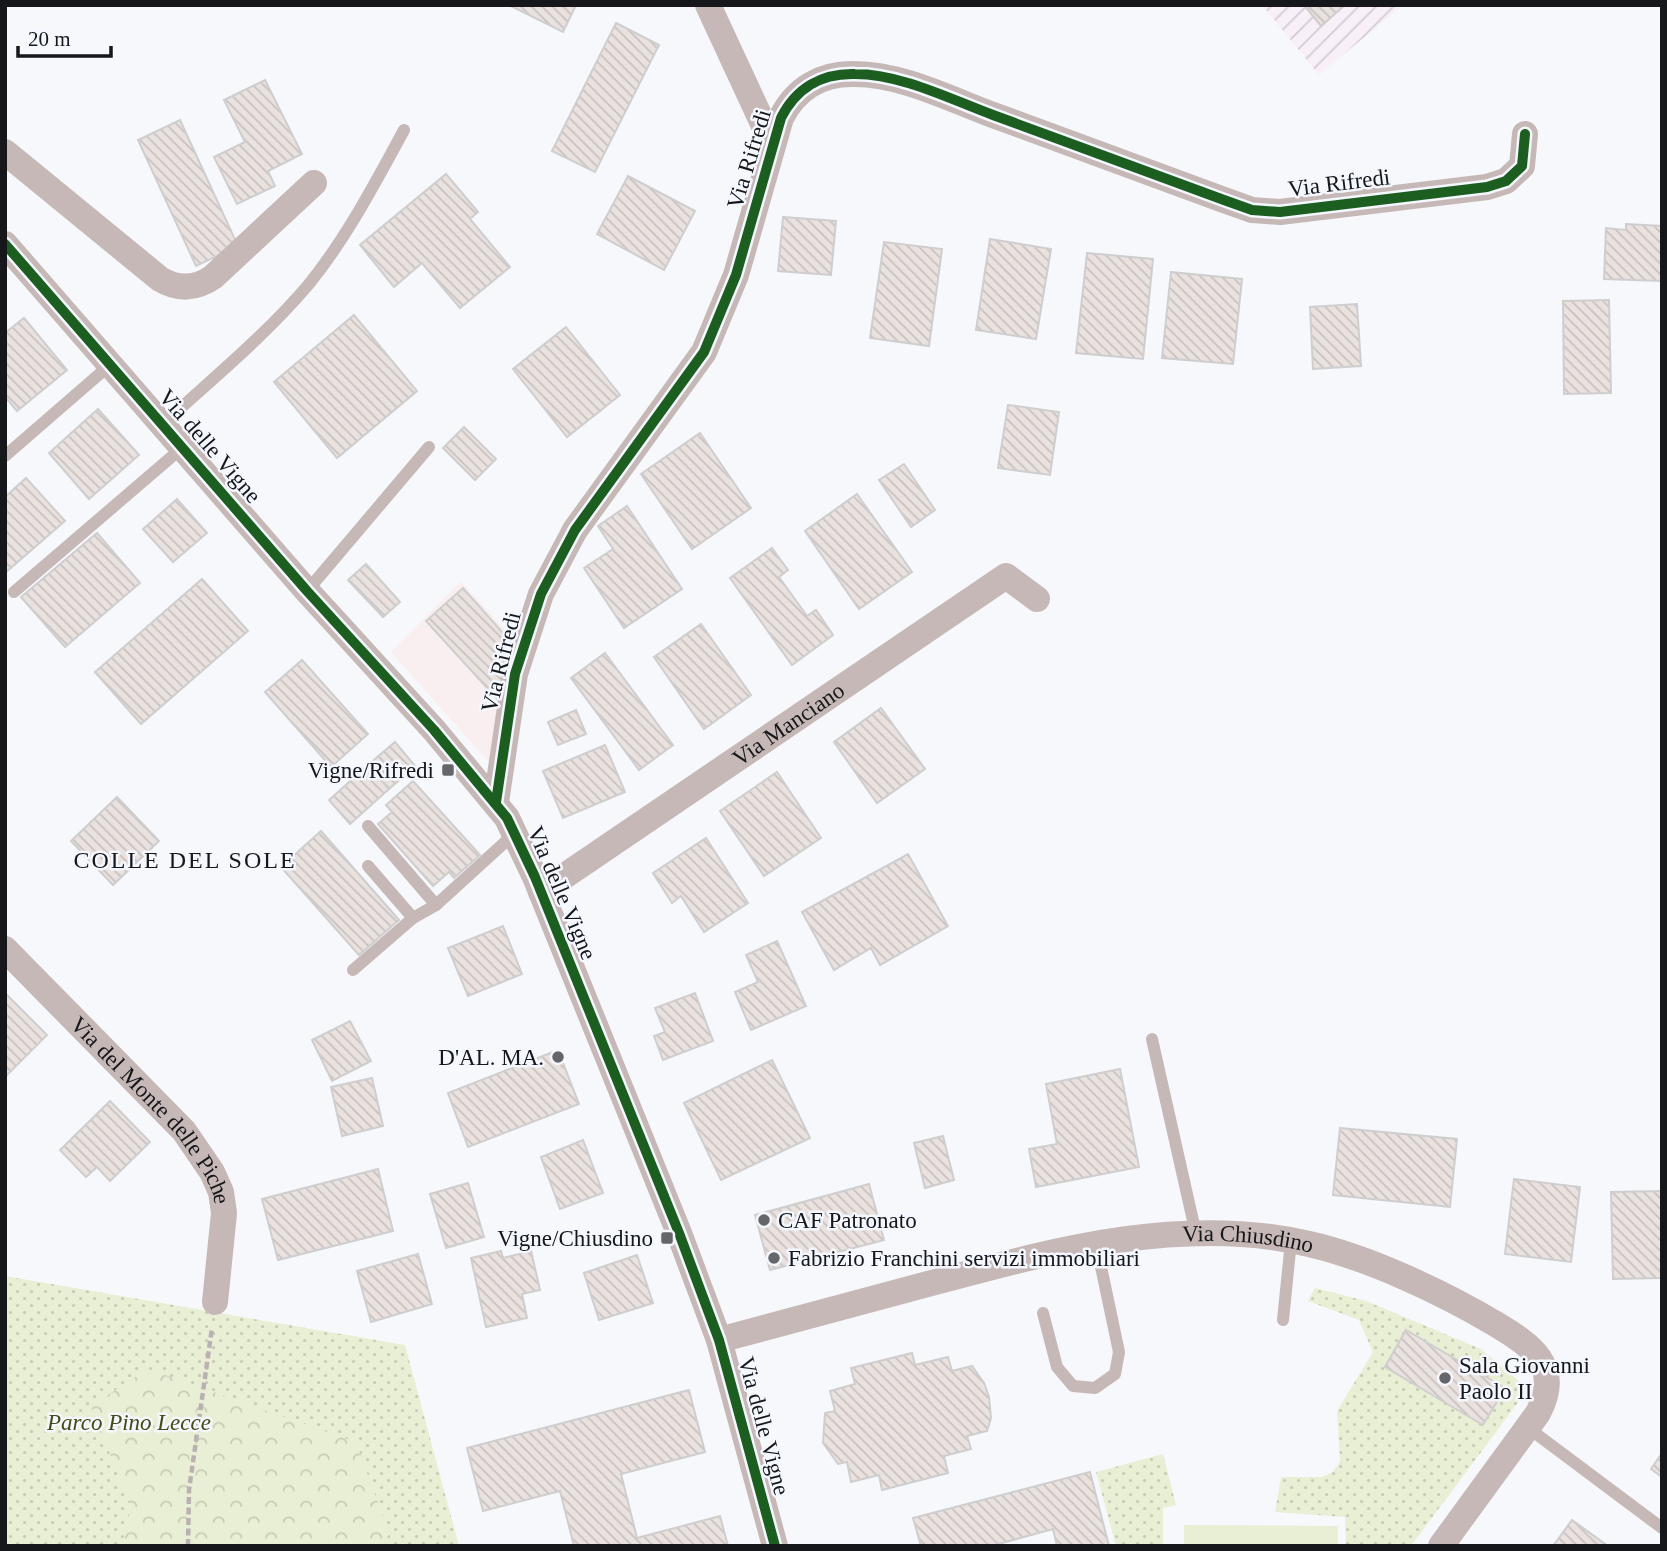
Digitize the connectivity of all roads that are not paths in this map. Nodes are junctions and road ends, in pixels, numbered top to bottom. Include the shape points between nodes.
1 (708, 5) edge
2 (404, 130) dead end
3 (1525, 134) dead end
4 (772, 143) junction
5 (5, 152) edge
6 (314, 183) dead end
7 (5, 244) edge
8 (111, 364) junction
9 (163, 424) junction
10 (183, 447) junction
11 (429, 447) dead end
12 (5, 456) edge
13 (307, 591) junction
14 (14, 592) dead end
15 (1037, 599) dead end
16 (496, 802) junction
17 (368, 826) dead end
18 (516, 833) junction
19 (368, 866) dead end
20 (541, 892) junction
21 (436, 905) junction
22 (413, 918) junction
23 (5, 949) edge
24 (353, 970) dead end
25 (1152, 1039) dead end
26 (1196, 1234) junction
27 (1291, 1241) junction
28 (1096, 1243) junction
29 (215, 1302) road end
30 (1042, 1313) dead end
31 (1283, 1320) dead end
32 (719, 1340) junction
33 (1527, 1427) junction
34 (1662, 1528) edge
35 (775, 1546) edge
36 (1441, 1546) edge

1 - 4 street
2 - 9 lane via 348,230 308,284
3 - 4 street, Via Rifredi via 1522,166 1506,181 1266,212 923,89 869,74 836,75 806,87 786,108
4 - 16 street, Via Rifredi via 736,275 704,352 575,530 541,594 515,674
5 - 6 street via 160,279 178,287 196,286 213,277
7 - 8 street, Via delle Vigne
8 - 9 street, Via delle Vigne
8 - 12 lane
9 - 10 street, Via delle Vigne
10 - 13 street, Via delle Vigne
10 - 14 lane
11 - 13 lane
13 - 16 street, Via delle Vigne
15 - 20 street, Via Manciano via 1006,576
16 - 18 street, Via delle Vigne
17 - 21 lane
18 - 20 street, Via delle Vigne
18 - 21 lane
19 - 22 lane
20 - 32 street, Via delle Vigne
21 - 22 lane
22 - 24 lane
23 - 29 street, Via del Monte delle Piche via 184,1131 212,1172 224,1213
25 - 26 lane
26 - 27 street, Via Chiusdino
26 - 28 street, Via Chiusdino
27 - 31 lane
27 - 33 street, Via Chiusdino via 1339,1252 1446,1297 1529,1346 1544,1364 1548,1388
28 - 30 lane via 1119,1352 1115,1374 1095,1388 1073,1386 1057,1367
28 - 32 street, Via Chiusdino
32 - 35 street, Via delle Vigne
33 - 34 lane
33 - 36 street, Via Chiusdino

